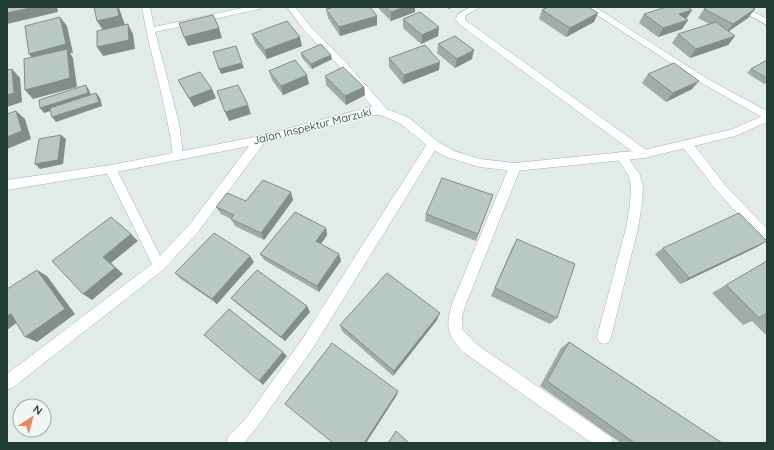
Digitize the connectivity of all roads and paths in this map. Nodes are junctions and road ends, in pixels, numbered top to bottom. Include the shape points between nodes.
1 (146, 7) edge
2 (259, 7) edge
3 (292, 7) edge
4 (476, 7) edge
5 (589, 7) edge
6 (738, 7) edge
7 (767, 22) edge
8 (150, 30) junction
9 (382, 111) junction
10 (767, 118) edge
11 (260, 140) junction
12 (433, 144) junction
13 (687, 144) junction
14 (644, 154) junction
15 (178, 155) junction
16 (621, 156) junction
17 (515, 167) junction
18 (112, 170) junction
19 (7, 185) edge
20 (767, 237) edge
21 (160, 266) junction
22 (604, 337) dead end
23 (7, 383) edge
24 (234, 443) edge
25 (605, 443) edge

1 - 8 street
2 - 8 street
3 - 9 street via 307,28 345,67
4 - 14 street via 461,15 462,22
5 - 10 street
6 - 7 street
8 - 15 street via 167,91
9 - 11 street, Jalan Inspektur Marzuki via 358,113
9 - 12 street, Jalan Inspektur Marzuki via 405,121
10 - 13 street, Jalan Inspektur Marzuki via 735,132
11 - 15 street, Jalan Inspektur Marzuki
11 - 21 street via 194,228
12 - 17 street, Jalan Inspektur Marzuki via 464,159
12 - 24 street via 308,343
13 - 14 street, Jalan Inspektur Marzuki
13 - 20 street via 721,188
14 - 16 street, Jalan Inspektur Marzuki
15 - 18 street, Jalan Inspektur Marzuki
16 - 17 street, Jalan Inspektur Marzuki
16 - 22 street via 634,175 637,187 636,204
17 - 25 street via 460,301 454,319 454,330 470,349
18 - 19 street, Jalan Inspektur Marzuki
18 - 21 street
21 - 23 street

